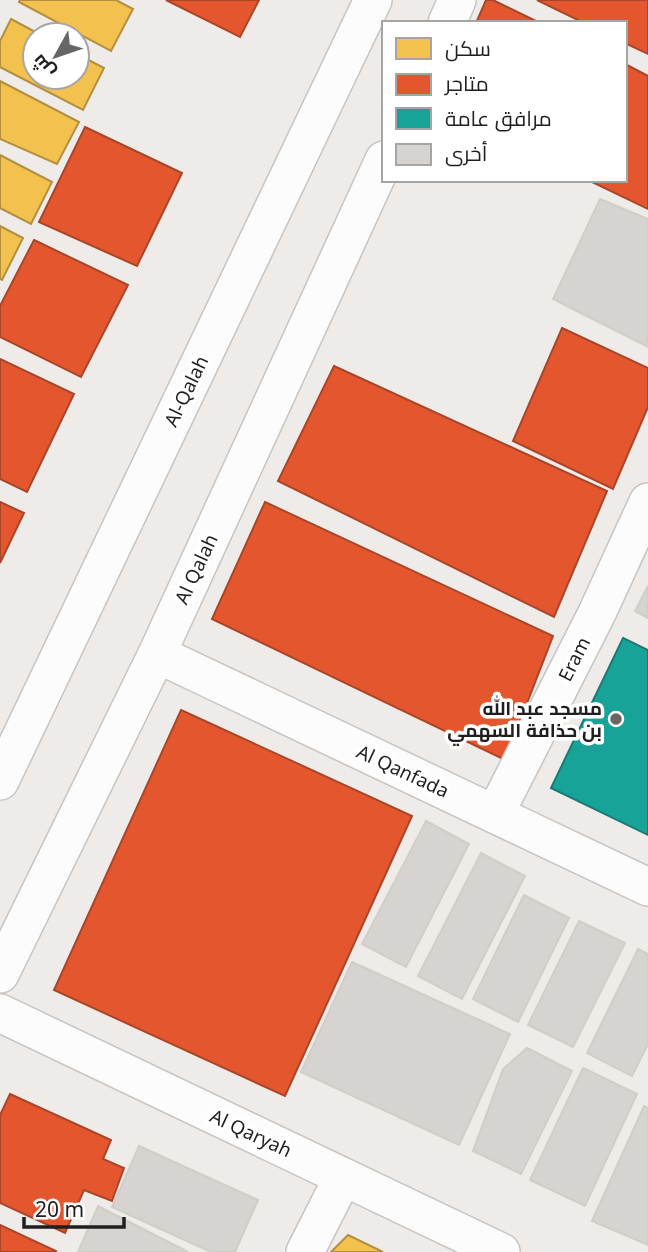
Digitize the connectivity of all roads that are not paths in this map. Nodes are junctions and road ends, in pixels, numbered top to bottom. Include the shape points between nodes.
1 (373, 0) edge
2 (457, 0) edge
3 (448, 21) edge
4 (382, 164) edge
5 (647, 509) edge
6 (158, 654) junction
7 (0, 781) edge
8 (495, 814) junction
9 (648, 887) edge
10 (0, 974) edge
11 (0, 1013) edge
12 (343, 1177) junction
13 (305, 1252) edge
14 (501, 1252) edge

1 - 7 street, Al-Qalah
2 - 3 street
4 - 6 street, Al Qalah
5 - 8 street, Eram
6 - 8 street, Al Qanfada
6 - 10 street, Al Qalah
8 - 9 street, Al Qanfada
11 - 12 street, Al Qaryah
12 - 13 street
12 - 14 street, Al Qaryah

